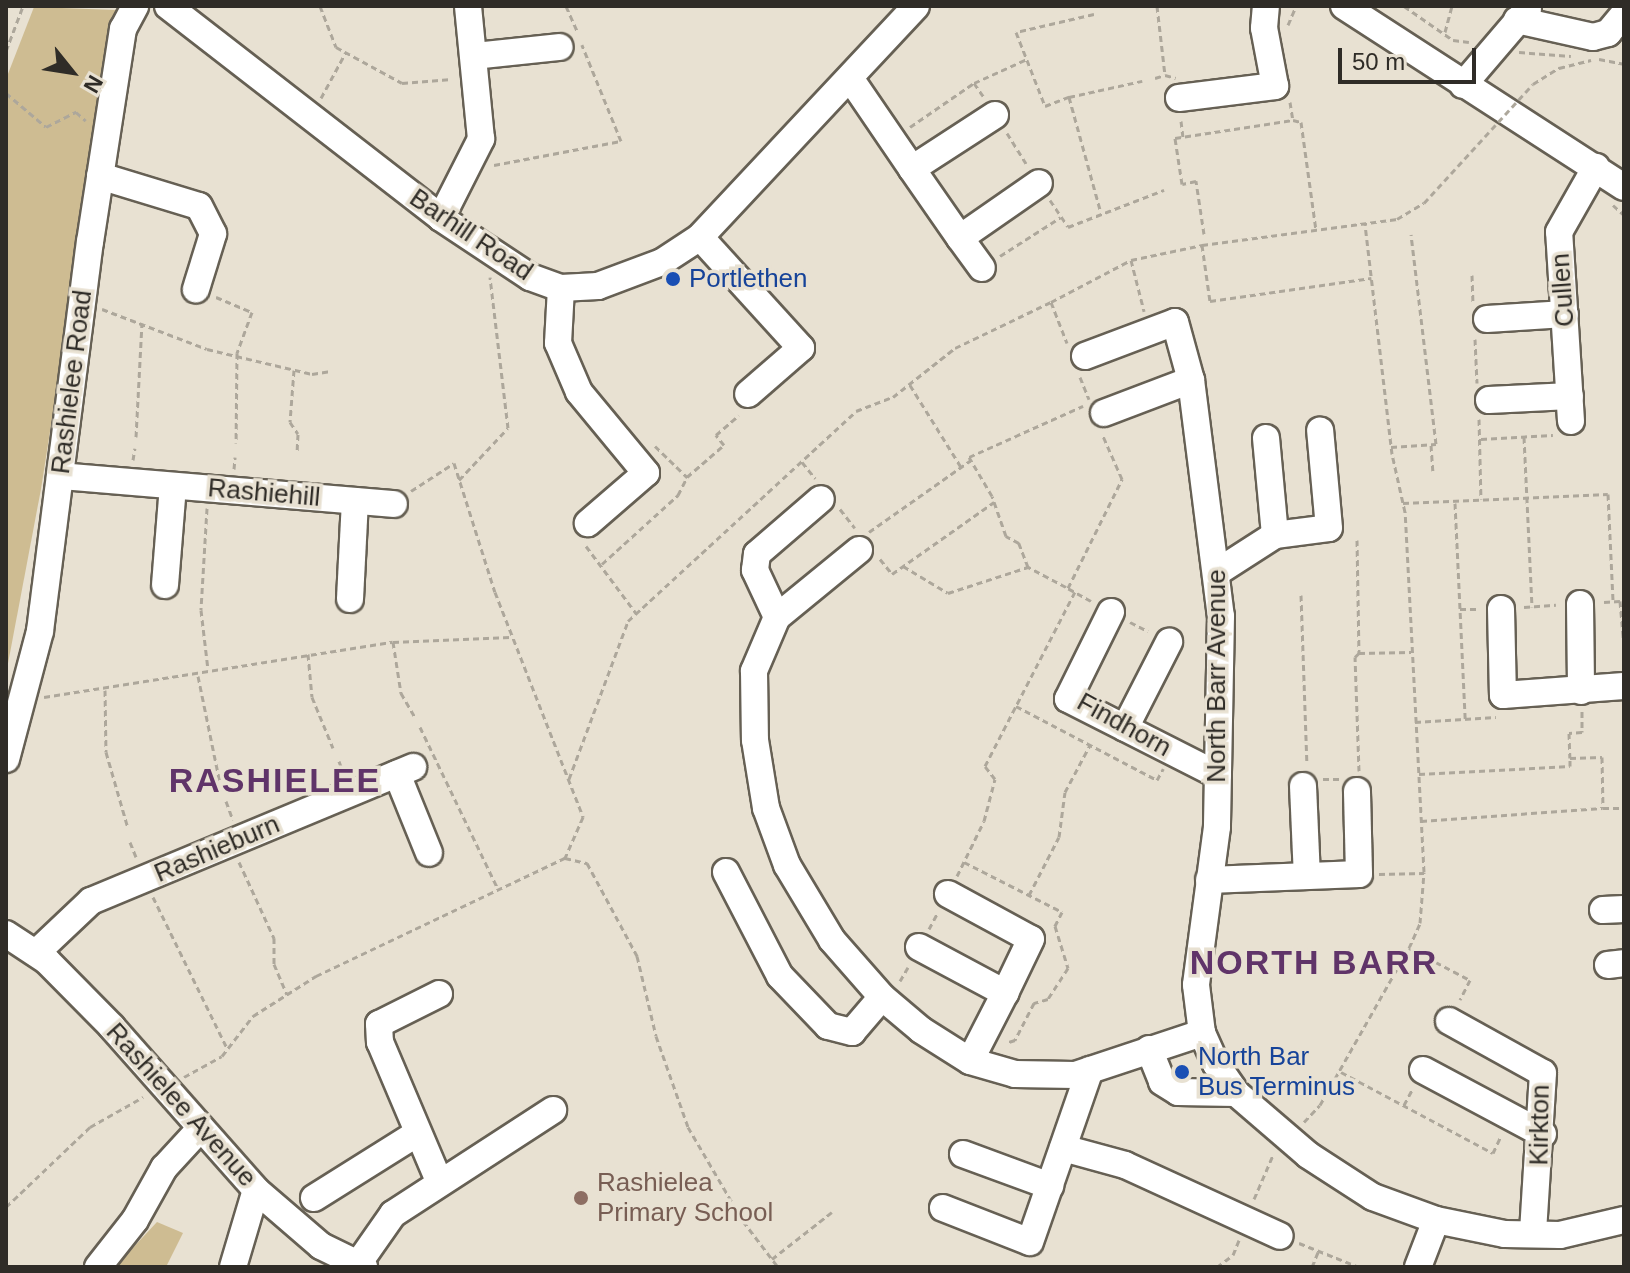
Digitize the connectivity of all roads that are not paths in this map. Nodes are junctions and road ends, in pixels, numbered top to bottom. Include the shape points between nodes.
1 (135, 6) edge
2 (168, 6) edge
3 (468, 6) edge
4 (916, 6) edge
5 (1266, 6) edge
6 (1344, 6) edge
7 (1524, 13) edge
8 (1624, 14) edge
9 (560, 47) dead end
10 (475, 66) junction
11 (850, 78) junction
12 (1463, 85) junction
13 (1179, 98) road end
14 (995, 115) dead end
15 (1596, 167) junction
16 (912, 169) junction
17 (100, 176) junction
18 (1039, 183) dead end
19 (1624, 187) edge
20 (441, 218) junction
21 (700, 237) junction
22 (960, 238) junction
23 (982, 268) road end
24 (561, 288) junction
25 (196, 289) road end
26 (1565, 314) junction
27 (1487, 319) dead end
28 (1077, 359) road end
29 (1191, 380) junction
30 (748, 394) road end
31 (1489, 400) dead end
32 (1097, 415) road end
33 (1320, 430) dead end
34 (1266, 438) dead end
35 (60, 476) junction
36 (173, 486) junction
37 (825, 495) road end
38 (355, 501) junction
39 (394, 504) road end
40 (588, 523) road end
41 (1275, 535) junction
42 (868, 553) road end
43 (1219, 571) junction
44 (165, 585) dead end
45 (350, 599) dead end
46 (1580, 604) road end
47 (1501, 609) road end
48 (1111, 612) road end
49 (777, 617) junction
50 (1169, 642) dead end
51 (1624, 686) edge
52 (1581, 701) junction
53 (1125, 728) junction
54 (6, 759) edge
55 (1218, 775) junction
56 (1306, 783) road end
57 (1354, 783) road end
58 (429, 853) dead end
59 (726, 872) dead end
60 (1307, 876) junction
61 (1209, 880) junction
62 (948, 894) road end
63 (6, 934) edge
64 (919, 947) road end
65 (36, 953) junction
66 (1005, 993) junction
67 (439, 994) dead end
68 (885, 1000) junction
69 (1449, 1021) dead end
70 (1202, 1033) junction
71 (1149, 1049) junction
72 (970, 1061) junction
73 (1090, 1070) junction
74 (1423, 1070) dead end
75 (1236, 1093) junction
76 (553, 1110) dead end
77 (199, 1130) junction
78 (416, 1134) junction
79 (1543, 1134) junction
80 (1063, 1148) junction
81 (963, 1154) dead end
82 (439, 1181) junction
83 (1050, 1186) junction
84 (256, 1190) junction
85 (314, 1198) dead end
86 (943, 1208) dead end
87 (1436, 1220) junction
88 (1624, 1220) edge
89 (1533, 1234) junction
90 (1280, 1236) road end
91 (361, 1266) edge
92 (98, 1267) edge
93 (233, 1267) edge
94 (1418, 1267) edge

1 - 17 street, Rashielee Road via 123,29
2 - 20 street, Barhill Road
3 - 10 street
4 - 11 street, Barhill Road
5 - 13 street via 1264,28 1275,86
6 - 12 street
7 - 8 street via 1593,37 1608,33
7 - 12 street
9 - 10 street
10 - 20 street via 481,139
11 - 16 street
11 - 21 street, Barhill Road
12 - 15 street
14 - 16 street
15 - 19 street
15 - 26 street, Cullen via 1559,232
16 - 22 street
17 - 25 street via 199,206 213,234
17 - 35 street, Rashielee Road
18 - 22 street
20 - 24 street, Barhill Road via 485,249
21 - 24 street, Barhill Road via 662,262 598,286
21 - 30 street via 801,348
22 - 23 street
24 - 40 street via 558,343 579,392 646,473
26 - 27 street
26 - 31 street, Cullen via 1571,408
28 - 29 street, North Barr Avenue via 1175,322
29 - 32 street
29 - 43 street, North Barr Avenue
33 - 41 street via 1329,528
34 - 41 street
35 - 36 street, Rashiehill
35 - 54 street, Rashielee Road via 40,631
36 - 38 street, Rashiehill
36 - 44 street, Rashiehill
37 - 49 street via 757,554 755,570
38 - 39 street, Rashiehill
38 - 45 street, Rashiehill
41 - 43 street
42 - 49 street
43 - 55 street, North Barr Avenue
46 - 52 street
47 - 52 street via 1503,695
48 - 53 street, Findhorn via 1068,699
49 - 68 street via 754,671 755,740 766,808 787,865 832,940
50 - 53 street
51 - 52 street
53 - 55 street, Findhorn
55 - 61 street, North Barr Avenue
56 - 60 street
57 - 60 street via 1359,874
58 - 65 street, Rashieburn via 405,771 91,901
59 - 68 street via 780,976 828,1026 852,1032
60 - 61 street
61 - 70 street, North Barr Avenue via 1196,985
62 - 66 street via 1031,939
63 - 65 street, Rashielee Avenue
64 - 66 street
65 - 77 street, Rashielee Avenue via 112,1027
66 - 72 street
67 - 78 street via 379,1024 380,1042
68 - 72 street
69 - 79 street, Kirkton via 1543,1073
70 - 71 street
70 - 75 street, North Barr Avenue
71 - 73 street
71 - 75 street via 1162,1082 1178,1092
72 - 73 street via 1015,1074 1075,1075
73 - 80 street
74 - 79 street
75 - 87 street, North Barr Avenue via 1341,1179
76 - 82 street
77 - 84 street, Rashielee Avenue
77 - 92 street via 164,1168 135,1220
78 - 82 street
78 - 85 street
79 - 89 street, Kirkton
80 - 83 street
80 - 90 street via 1125,1165
81 - 83 street
82 - 91 street via 393,1214
83 - 86 street via 1030,1242
84 - 91 street, Rashielee Avenue via 321,1246
84 - 93 street
87 - 89 street, North Barr Avenue
87 - 94 street
88 - 89 street, North Barr Avenue via 1560,1235

